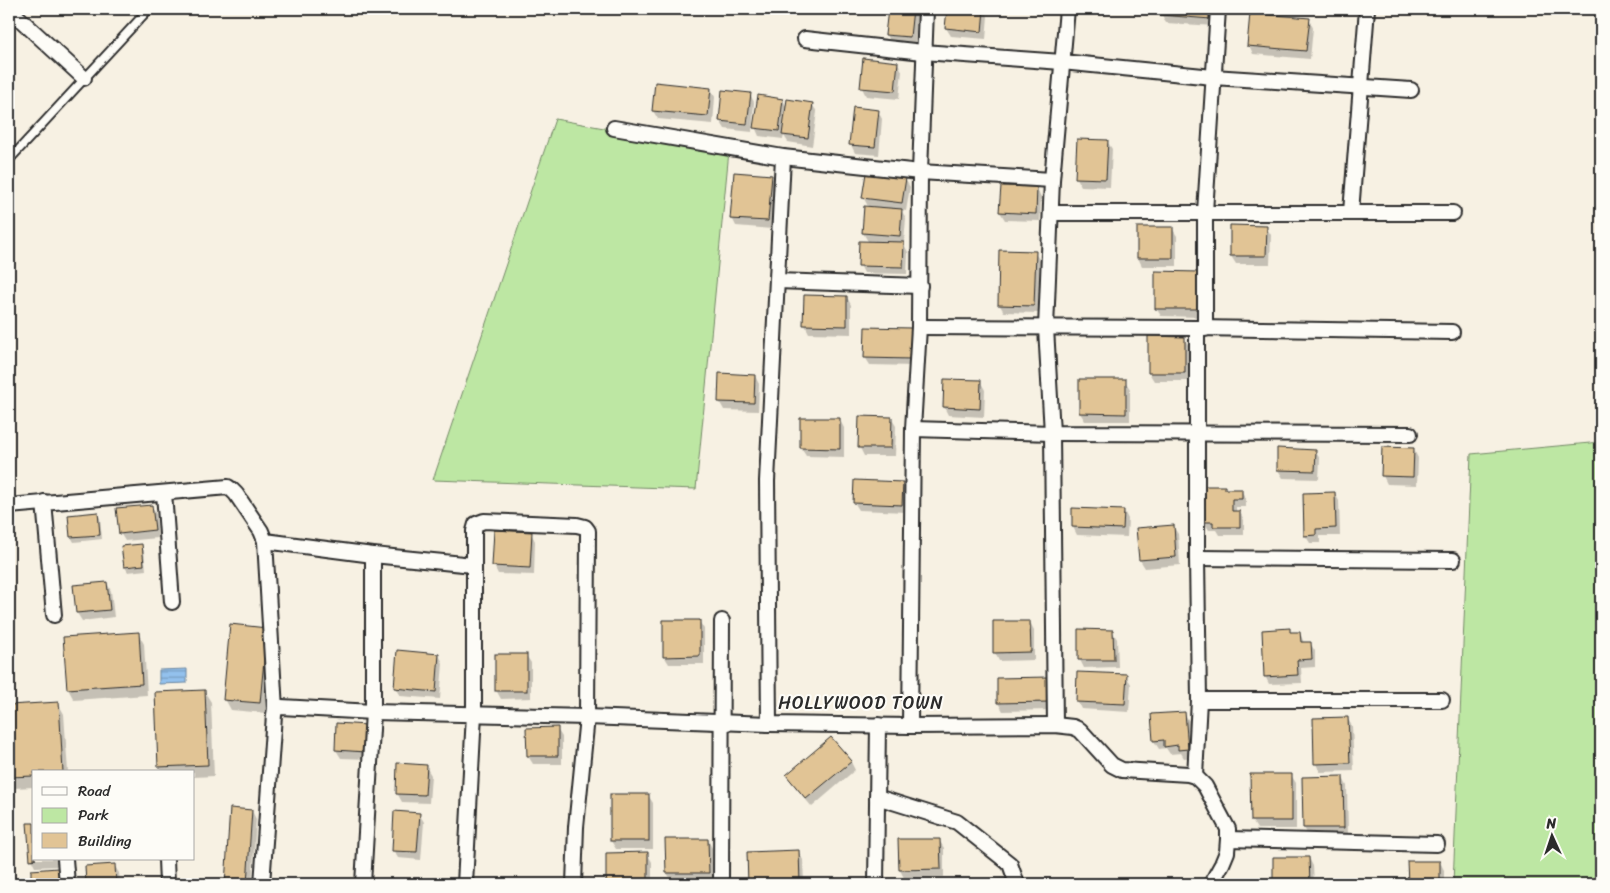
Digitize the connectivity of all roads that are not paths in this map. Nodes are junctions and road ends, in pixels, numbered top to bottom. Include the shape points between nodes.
1 (9, 9) edge
2 (149, 9) edge
3 (926, 9) edge
4 (1067, 9) edge
5 (1218, 9) edge
6 (1367, 9) edge
7 (805, 38) dead end
8 (923, 52) junction
9 (1062, 62) junction
10 (1213, 77) junction
11 (84, 78) junction
12 (1360, 86) junction
13 (1411, 90) dead end
14 (614, 128) dead end
15 (783, 157) junction
16 (9, 160) edge
17 (920, 172) junction
18 (1052, 180) junction
19 (1206, 212) junction
20 (1351, 212) junction
21 (1051, 213) junction
22 (1453, 213) dead end
23 (777, 281) junction
24 (920, 286) junction
25 (919, 327) junction
26 (1046, 328) junction
27 (1201, 328) junction
28 (1452, 332) dead end
29 (914, 429) junction
30 (1052, 433) junction
31 (1197, 434) junction
32 (1410, 434) dead end
33 (164, 493) junction
34 (44, 502) junction
35 (9, 506) edge
36 (265, 541) junction
37 (372, 555) junction
38 (1197, 558) junction
39 (1454, 560) dead end
40 (473, 565) junction
41 (172, 602) dead end
42 (54, 615) dead end
43 (722, 621) dead end
44 (1199, 700) junction
45 (1442, 700) dead end
46 (276, 709) junction
47 (373, 712) junction
48 (474, 714) junction
49 (587, 717) junction
50 (722, 722) junction
51 (769, 724) junction
52 (878, 725) junction
53 (1056, 725) junction
54 (910, 726) junction
55 (1195, 776) junction
56 (876, 797) junction
57 (1228, 840) junction
58 (1437, 844) dead end
59 (65, 860) edge
60 (166, 860) edge
61 (67, 884) edge
62 (167, 884) edge
63 (262, 884) edge
64 (363, 884) edge
65 (465, 884) edge
66 (574, 884) edge
67 (721, 884) edge
68 (876, 884) edge
69 (1017, 884) edge
70 (1211, 884) edge

1 - 11 street
2 - 11 lane
3 - 8 street
4 - 9 street
5 - 10 street
6 - 12 street
7 - 8 street
8 - 9 street
8 - 17 street
9 - 10 street
9 - 18 street
10 - 12 street
10 - 19 street
11 - 16 lane
12 - 13 street
12 - 20 street
14 - 15 street
15 - 17 street
15 - 23 street
17 - 18 street
17 - 24 street
18 - 21 street
19 - 20 street
19 - 21 street
19 - 27 street
20 - 22 street
21 - 26 street
23 - 24 street
23 - 51 street via 767,481
24 - 25 street
25 - 26 street
25 - 29 street
26 - 27 street
26 - 30 street
27 - 28 street
27 - 31 street
29 - 30 street
29 - 54 street
30 - 31 street
30 - 53 street
31 - 32 street
31 - 38 street
33 - 34 street
33 - 36 street via 228,487 236,494
33 - 41 street
34 - 35 street
34 - 42 street
36 - 37 street
36 - 46 street
37 - 40 street
37 - 47 street
38 - 39 street
38 - 44 street
40 - 48 street
40 - 49 street via 474,528 479,522 577,524 588,530
43 - 50 street
44 - 45 street
44 - 55 street
46 - 47 street via 281,706
46 - 63 street
47 - 48 street
47 - 64 street
48 - 49 street
48 - 65 street
49 - 50 street
49 - 66 street
50 - 51 street
50 - 67 street
51 - 52 street
52 - 54 street
52 - 56 street
53 - 54 street
53 - 55 street via 1080,730 1105,759 1122,770
55 - 57 street via 1205,786 1228,829
56 - 68 street
56 - 69 street via 957,822 1010,864
57 - 58 street
57 - 70 street via 1222,864
59 - 61 street
60 - 62 street

